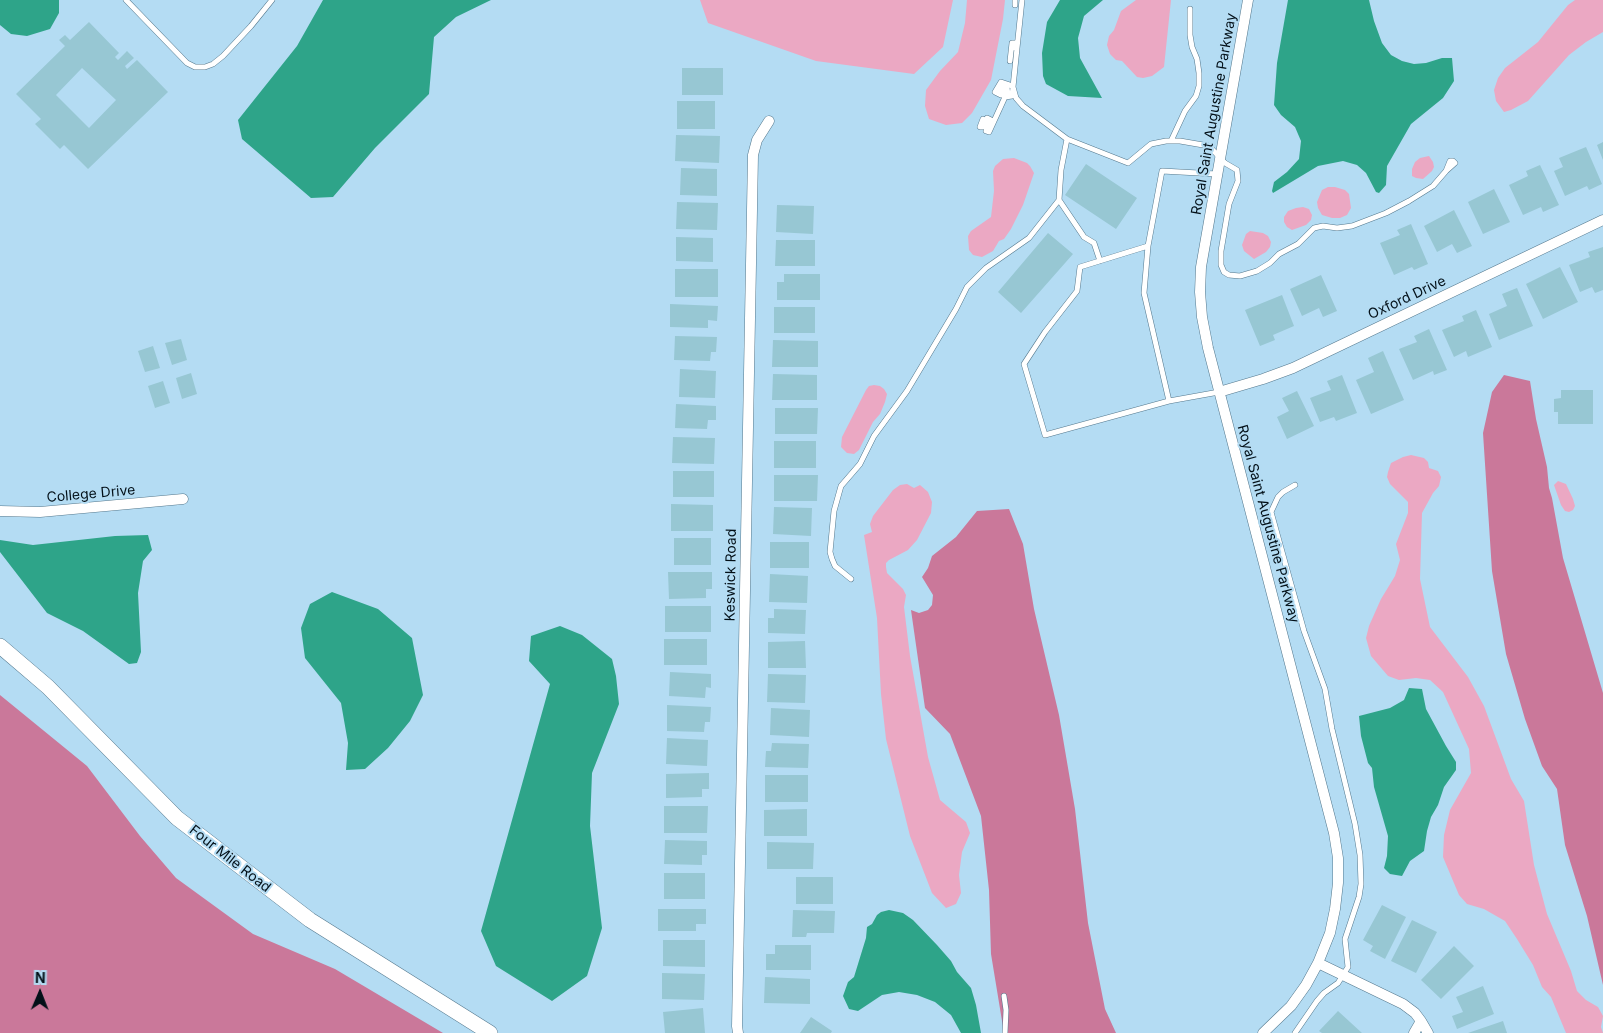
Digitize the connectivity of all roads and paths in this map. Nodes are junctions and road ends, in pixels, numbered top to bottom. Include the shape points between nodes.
1 (127, 0) edge
2 (272, 0) edge
3 (1248, 0) edge
4 (1018, 2) edge
5 (1190, 9) dead end
6 (1013, 88) junction
7 (1001, 92) dead end
8 (983, 119) dead end
9 (769, 120) dead end
10 (1067, 139) junction
11 (1171, 141) junction
12 (1220, 158) junction
13 (1446, 171) dead end
14 (1217, 174) junction
15 (1059, 200) junction
16 (1603, 220) edge
17 (1148, 246) junction
18 (1100, 261) junction
19 (1220, 392) junction
20 (1169, 401) junction
21 (1295, 485) dead end
22 (183, 499) dead end
23 (0, 511) edge
24 (851, 579) dead end
25 (0, 646) edge
26 (1318, 963) junction
27 (1343, 975) junction
28 (1004, 996) dead end
29 (1422, 1021) junction
30 (490, 1033) edge
31 (738, 1033) edge
32 (1005, 1033) edge
33 (1263, 1033) edge
34 (1295, 1033) edge
35 (1414, 1033) edge
36 (1428, 1033) edge

1 - 2 lane via 187,63 195,67 213,64 223,56
3 - 12 street, Royal Saint Augustine Parkway
4 - 6 lane via 1012,61
5 - 11 lane via 1190,35 1197,59 1199,86
6 - 7 lane via 1001,82 996,92 1008,94 1007,87 1002,85 998,91
6 - 8 lane via 1012,96 1005,97 989,132 986,131 991,120 987,118 980,127
6 - 10 lane via 1016,98 1024,106
9 - 31 street, Keswick Road via 757,140 753,155
10 - 11 lane via 1128,162 1151,144
10 - 15 lane
11 - 12 lane via 1209,146
12 - 13 lane via 1237,170 1238,175 1221,251 1224,272 1233,276 1257,271 1298,244 1314,228 1352,226 1386,213 1429,189
12 - 14 street, Royal Saint Augustine Parkway
14 - 17 lane via 1162,171
14 - 19 street, Royal Saint Augustine Parkway via 1201,267 1200,292 1202,317
15 - 18 lane via 1084,237 1094,244
15 - 24 lane via 1029,238 986,268 967,287 907,391 874,436 860,464 841,486 834,511 830,552 835,566
16 - 19 street, Oxford Drive via 1293,368
17 - 18 lane
17 - 20 lane via 1144,293
18 - 20 lane via 1080,268 1077,291 1024,364 1045,435
19 - 20 lane
19 - 26 street, Royal Saint Augustine Parkway via 1334,833 1338,884 1330,933
21 - 27 lane via 1278,497 1271,512 1304,631 1325,690 1360,855 1361,884 1345,939 1348,967
22 - 23 street, College Drive via 40,512
25 - 30 main road, Four Mile Road via 48,687 177,818 310,920
26 - 27 street
26 - 33 street, Royal Saint Augustine Parkway via 1291,1006
27 - 29 street via 1403,1004
27 - 34 lane via 1320,997
28 - 32 lane
29 - 35 street
29 - 36 street

